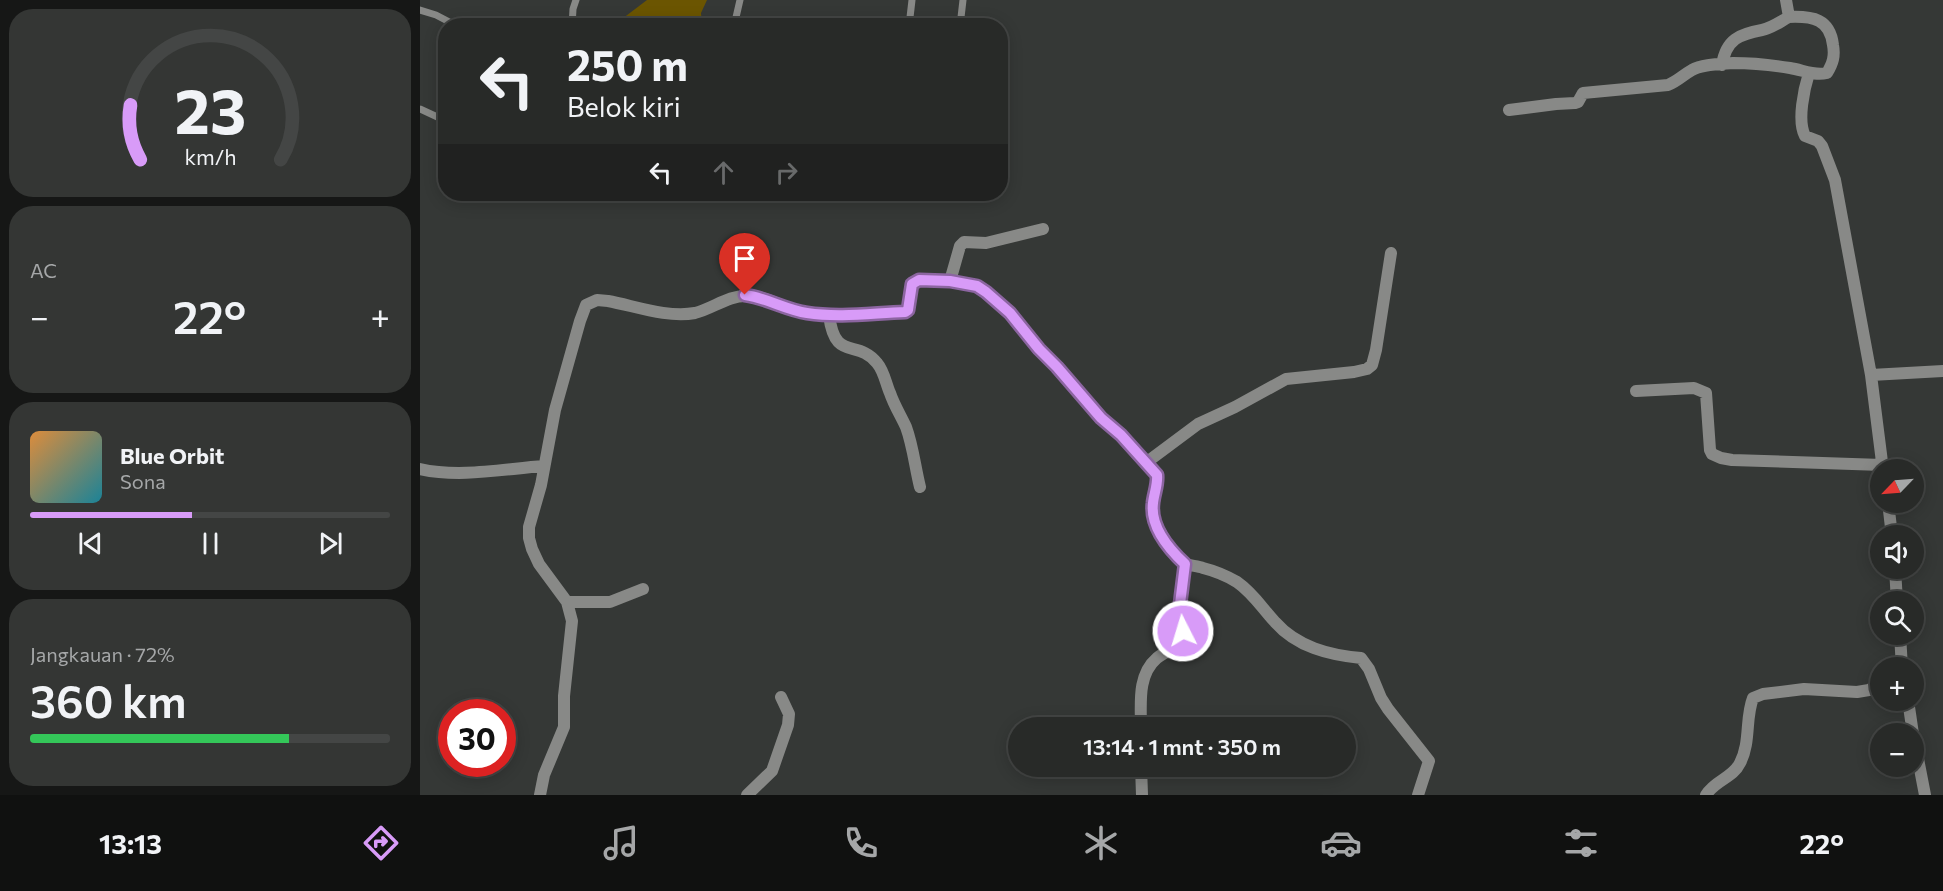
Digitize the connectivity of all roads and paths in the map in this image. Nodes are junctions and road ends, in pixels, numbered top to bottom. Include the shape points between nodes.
1 (425, 0) edge
2 (576, 0) edge
3 (740, 0) edge
4 (912, 0) edge
5 (963, 0) edge
6 (1786, 0) edge
7 (421, 10) edge
8 (1789, 17) junction
9 (439, 18) edge
10 (572, 18) edge
11 (736, 18) edge
12 (910, 18) edge
13 (961, 18) edge
14 (1722, 64) junction
15 (1809, 73) junction
16 (420, 109) edge
17 (1509, 110) dead end
18 (438, 117) edge
19 (1043, 230) dead end
20 (1391, 253) dead end
21 (950, 281) junction
22 (829, 315) junction
23 (1943, 371) edge
24 (1871, 375) junction
25 (1636, 391) dead end
26 (1882, 459) edge
27 (1147, 462) junction
28 (544, 465) junction
29 (1870, 466) edge
30 (420, 469) edge
31 (920, 487) dead end
32 (1185, 564) junction
33 (643, 589) dead end
34 (567, 602) junction
35 (1870, 689) edge
36 (781, 697) dead end
37 (1141, 717) edge
38 (1142, 777) edge
39 (1922, 777) edge
40 (540, 795) edge
41 (747, 795) edge
42 (1142, 795) edge
43 (1418, 795) edge
44 (1706, 795) edge
45 (1925, 795) edge

1 - 7 lane
2 - 10 lane
3 - 11 lane
4 - 12 lane
5 - 13 lane
6 - 8 street
7 - 9 lane
8 - 14 street via 1736,38 1726,48
8 - 15 street via 1817,20 1831,32 1834,54 1827,73
14 - 15 street via 1756,64
14 - 17 street via 1691,70 1668,85 1583,93 1575,103
15 - 24 street via 1803,96 1802,129 1805,136 1822,146 1835,180
16 - 18 lane
19 - 21 street via 986,243 964,242
20 - 27 street via 1372,365 1354,372 1286,379 1198,424
21 - 22 street via 915,281 905,312
21 - 27 street via 977,286 1010,313 1101,418
22 - 28 street via 791,310 745,295 681,314 608,301 590,302 580,321
22 - 31 street via 831,333 837,341 880,365 906,428
23 - 24 street
24 - 26 street
25 - 29 street via 1694,388 1706,393 1710,450 1721,458
27 - 32 street via 1157,475 1153,502 1156,525
28 - 30 street via 444,473
28 - 34 street via 529,538 539,564
32 - 37 street via 1179,612 1183,631 1173,648 1145,674
32 - 43 street via 1235,581 1301,643 1338,656 1361,658 1388,709 1429,762
33 - 34 street via 610,602
34 - 40 street via 572,621 564,727
35 - 44 street via 1804,689 1753,698 1741,762
36 - 41 street via 789,717 782,745 772,771
38 - 42 street
39 - 45 street

